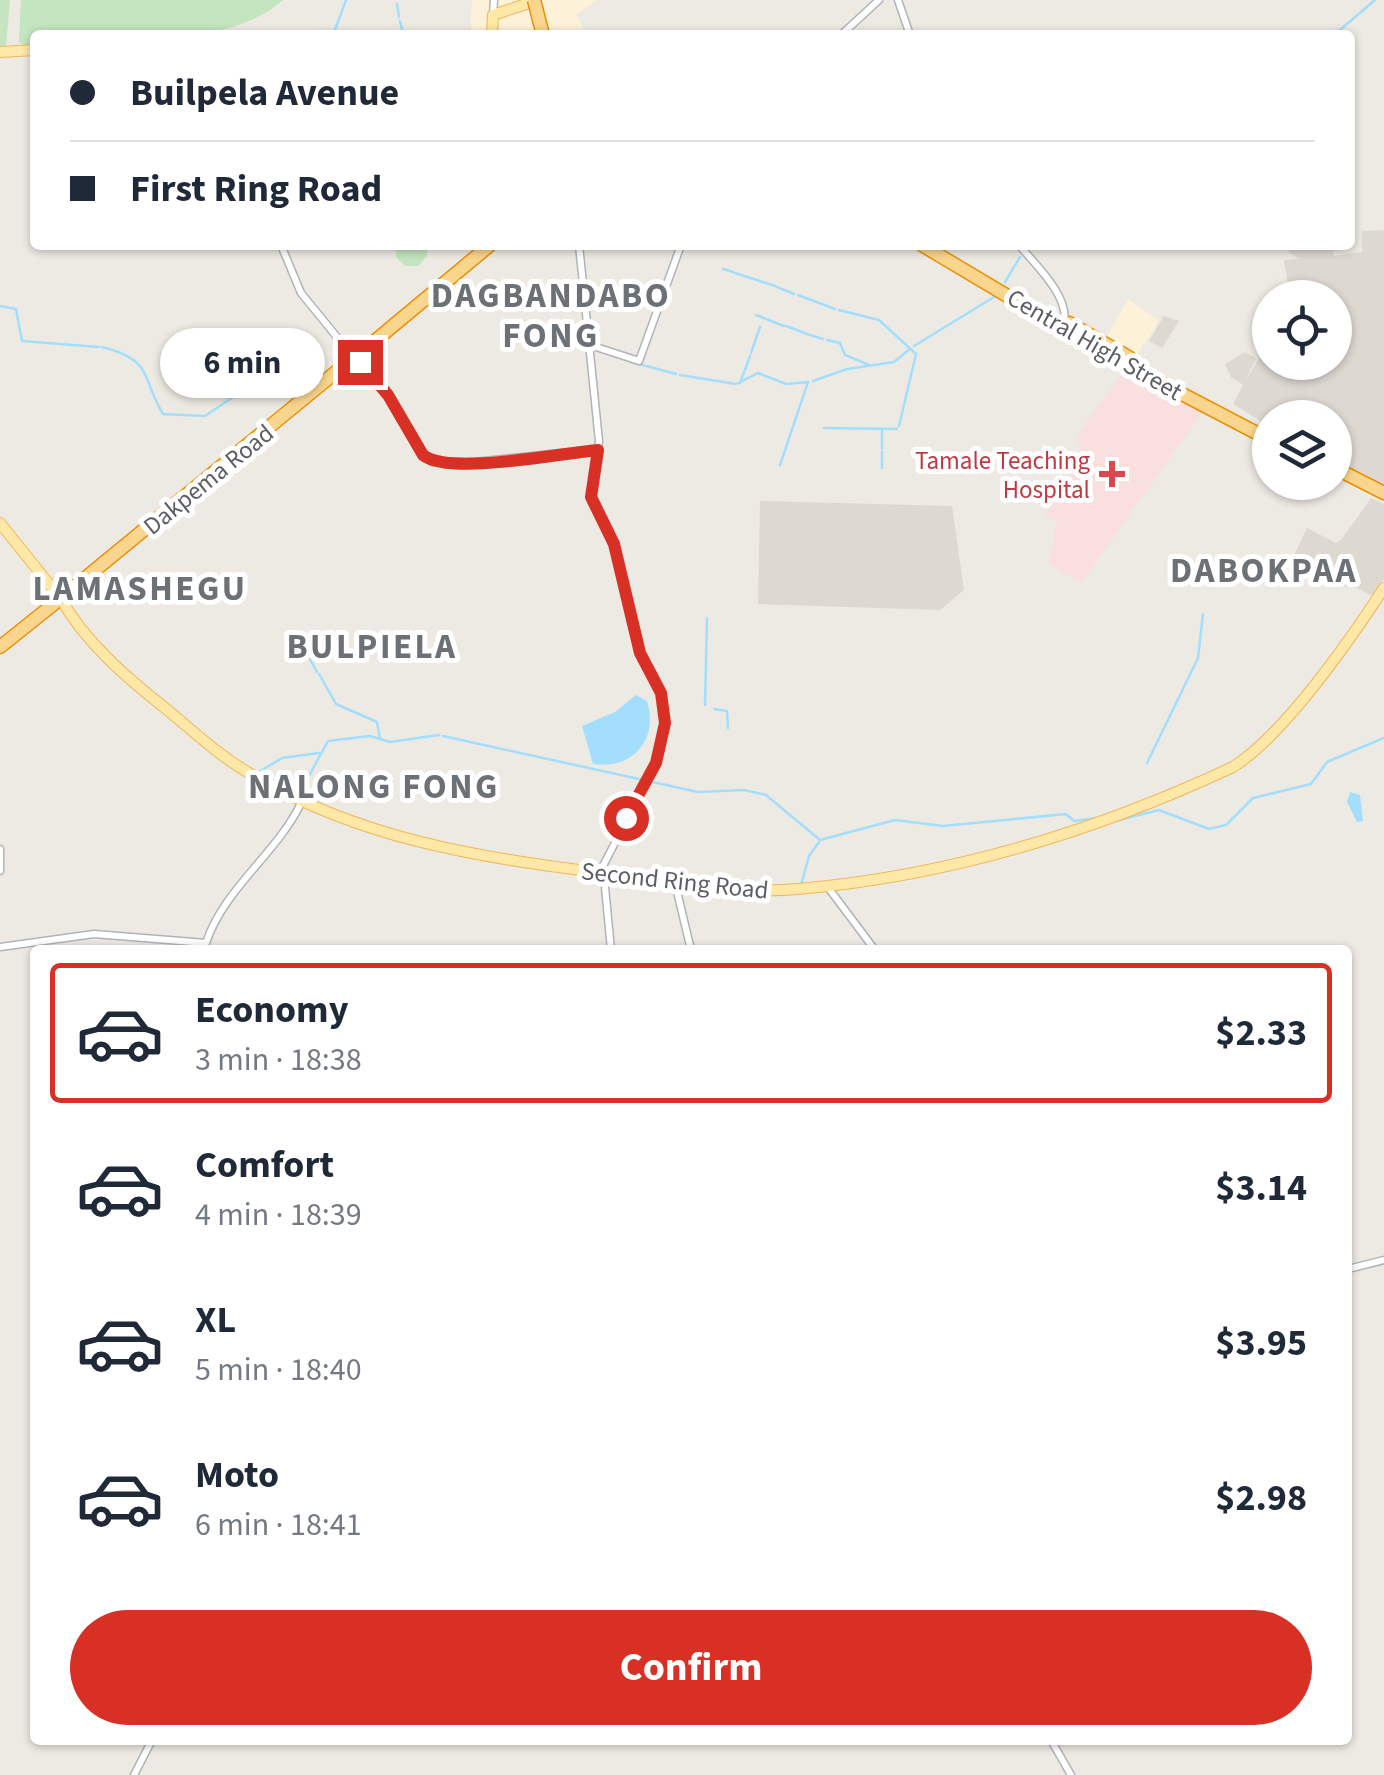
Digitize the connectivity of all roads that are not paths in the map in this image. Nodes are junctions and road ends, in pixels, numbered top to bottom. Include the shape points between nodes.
1 (494, 0) edge
2 (879, 0) edge
3 (898, 0) edge
4 (536, 1) edge
5 (493, 15) junction
6 (492, 30) edge
7 (545, 30) edge
8 (846, 30) edge
9 (908, 30) edge
10 (30, 52) edge
11 (0, 53) edge
12 (283, 250) edge
13 (482, 250) edge
14 (580, 250) edge
15 (680, 250) edge
16 (931, 250) edge
17 (942, 250) edge
18 (1022, 250) edge
19 (1066, 321) junction
20 (590, 345) junction
21 (354, 354) junction
22 (1252, 429) edge
23 (598, 450) junction
24 (1352, 478) edge
25 (1352, 484) edge
26 (1384, 496) edge
27 (0, 524) edge
28 (1384, 588) edge
29 (57, 598) junction
30 (4, 642) edge
31 (302, 801) junction
32 (1, 849) edge
33 (0, 871) edge
34 (604, 873) junction
35 (675, 881) junction
36 (827, 886) junction
37 (611, 945) edge
38 (690, 945) edge
39 (871, 945) edge
40 (0, 948) edge
41 (1384, 1260) edge
42 (1352, 1269) edge
43 (149, 1745) edge
44 (1054, 1745) edge
45 (134, 1775) edge
46 (1071, 1775) edge

1 - 5 street
2 - 8 street
3 - 9 street
4 - 5 main road
4 - 7 highway, bridge
5 - 6 main road
10 - 11 main road
12 - 21 street via 304,297
13 - 21 highway, Dakpema Road
14 - 20 street
15 - 20 street via 639,361
16 - 19 highway, Central High Street
17 - 19 highway, Central High Street
18 - 19 street
19 - 22 highway, Central High Street
20 - 23 street
21 - 23 street via 432,462
21 - 29 highway, Dakpema Road
23 - 34 street via 591,497 614,544 640,653 662,696 664,740 606,855
24 - 26 highway
25 - 26 highway
27 - 29 main road, Second Ring Road
28 - 36 main road, Second Ring Road via 1336,656 1246,759 1032,846
29 - 30 highway, Dakpema Road
29 - 31 main road, Second Ring Road via 115,666 204,741
31 - 34 main road, Second Ring Road via 426,846
31 - 40 street via 283,838 218,913 206,942 94,934
32 - 33 street
34 - 35 main road, Second Ring Road
34 - 37 street
35 - 36 main road, Second Ring Road via 771,891
35 - 38 street
36 - 39 street
41 - 42 street
43 - 45 street
44 - 46 street

